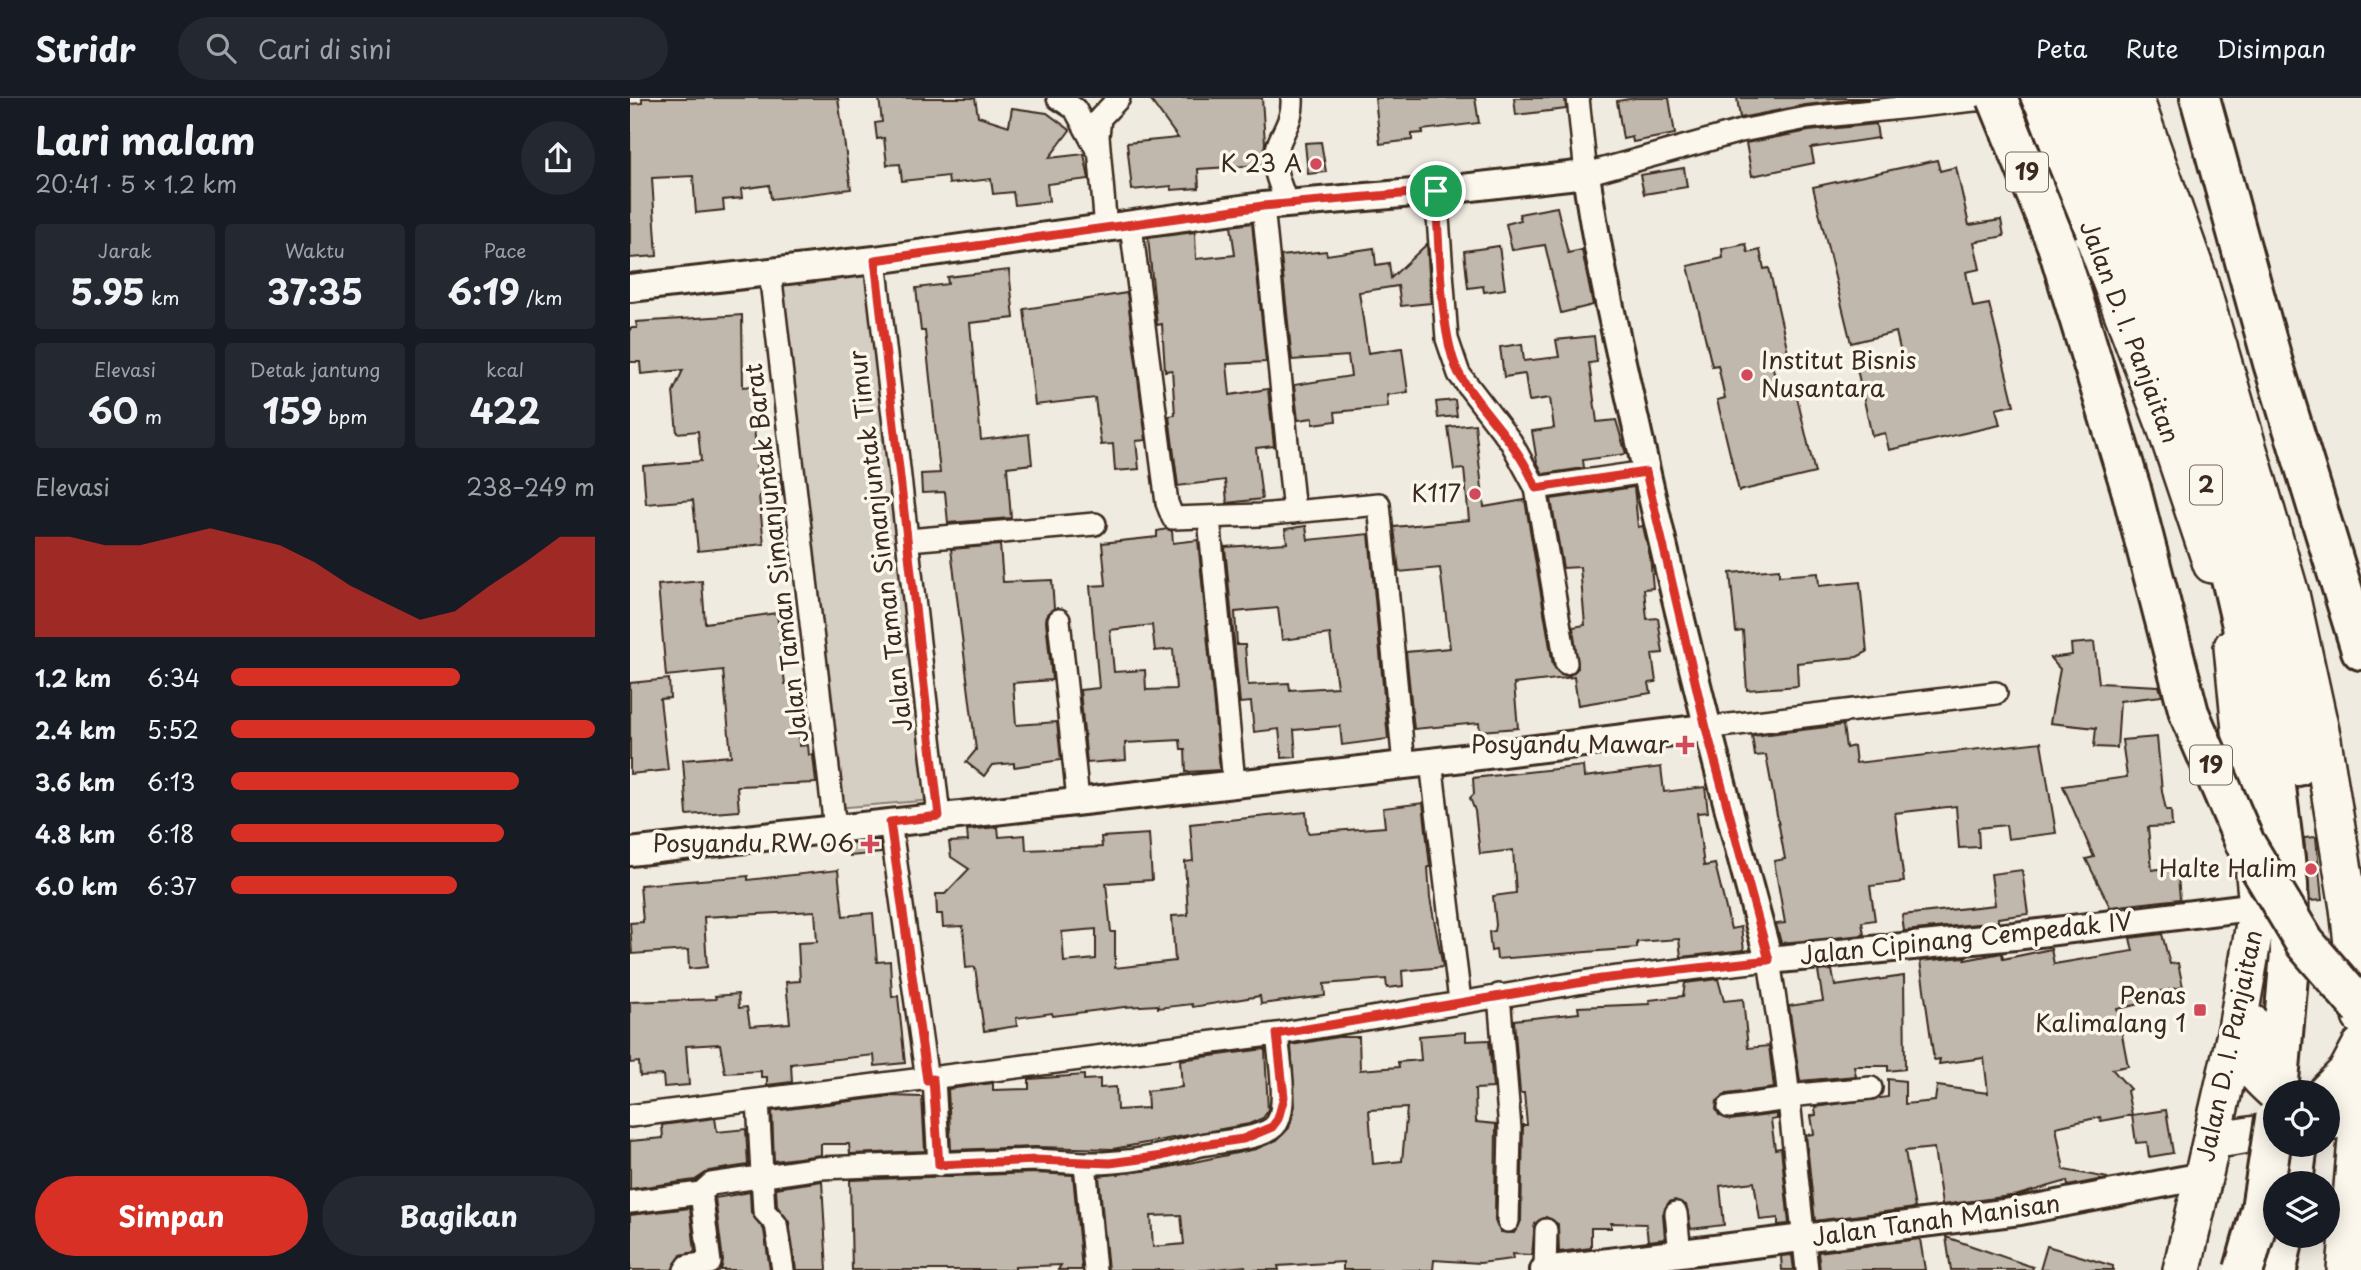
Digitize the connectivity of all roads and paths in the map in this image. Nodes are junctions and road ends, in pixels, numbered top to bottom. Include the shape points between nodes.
1 (1058, 98) edge
2 (1119, 98) edge
3 (1292, 98) edge
4 (1578, 98) edge
5 (1997, 98) edge
6 (2042, 98) edge
7 (2079, 98) edge
8 (2112, 98) edge
9 (2134, 98) edge
10 (2200, 98) edge
11 (1863, 105) edge
12 (1100, 156) junction
13 (1586, 174) junction
14 (1436, 191) junction
15 (1274, 205) junction
16 (1118, 228) junction
17 (875, 260) junction
18 (770, 272) junction
19 (630, 288) edge
20 (1646, 472) junction
21 (1536, 488) junction
22 (1294, 512) junction
23 (1209, 518) junction
24 (1095, 524) dead end
25 (908, 540) junction
26 (1059, 621) dead end
27 (2361, 650) edge
28 (1566, 663) dead end
29 (1996, 693) dead end
30 (2240, 707) junction
31 (1706, 728) junction
32 (1431, 762) junction
33 (1404, 765) junction
34 (1234, 783) junction
35 (1078, 800) junction
36 (939, 816) junction
37 (890, 822) junction
38 (835, 828) junction
39 (630, 852) edge
40 (2258, 906) junction
41 (1769, 960) junction
42 (1499, 995) junction
43 (1460, 1002) junction
44 (2361, 1008) edge
45 (2361, 1016) edge
46 (1277, 1034) junction
47 (2361, 1046) edge
48 (930, 1080) junction
49 (2264, 1080) edge
50 (2278, 1080) edge
51 (2306, 1080) edge
52 (2339, 1080) edge
53 (1871, 1088) dead end
54 (1789, 1098) junction
55 (758, 1100) junction
56 (1729, 1107) dead end
57 (2352, 1111) edge
58 (630, 1116) edge
59 (2263, 1133) edge
60 (2211, 1141) junction
61 (2269, 1157) edge
62 (1085, 1163) junction
63 (939, 1165) junction
64 (762, 1176) junction
65 (2203, 1176) junction
66 (701, 1193) junction
67 (630, 1202) edge
68 (1676, 1213) dead end
69 (1508, 1221) dead end
70 (1546, 1230) dead end
71 (1804, 1240) junction
72 (2282, 1248) edge
73 (1680, 1254) junction
74 (685, 1270) edge
75 (783, 1270) edge
76 (1095, 1270) edge
77 (1544, 1270) edge
78 (1807, 1270) edge
79 (2182, 1270) edge
80 (2245, 1270) edge
81 (2277, 1270) edge
82 (2346, 1270) edge

1 - 12 street via 1081,116
2 - 12 street via 1100,118
3 - 15 street via 1293,114 1275,163
4 - 13 street
5 - 44 highway, 19, bridge via 2057,245 2131,489 2189,713 2245,844 2305,943
6 - 11 street
6 - 30 highway, Jalan D. I. Panjaitan via 2165,425 2229,615
7 - 50 highway, 2, bridge via 2218,522 2272,755 2288,884 2290,953
8 - 51 highway, 2 via 2233,479 2289,701 2306,821 2313,953
9 - 45 highway via 2198,278 2290,594 2322,740
10 - 27 highway via 2273,363
11 - 13 street via 1741,131
12 - 16 street
13 - 14 street
13 - 20 street via 1594,235
14 - 15 street
14 - 21 street via 1447,339 1459,374 1511,442
15 - 16 street
15 - 22 street
16 - 17 street
16 - 23 street via 1168,511 1183,520
17 - 18 street
17 - 25 street, Jalan Taman Simanjuntak Timur
18 - 19 street
18 - 38 street, Jalan Taman Simanjuntak Barat
20 - 21 street
20 - 31 street
21 - 28 street
22 - 23 street
22 - 33 street via 1379,504
23 - 34 street
24 - 25 street
25 - 36 street, Jalan Taman Simanjuntak Timur
26 - 35 street
29 - 31 street
30 - 40 highway, Jalan D. I. Panjaitan
30 - 49 highway via 2256,761 2267,905 2247,1054 2250,1068
31 - 32 street
31 - 41 street
32 - 33 street
32 - 43 street
33 - 34 street
34 - 35 street
35 - 36 street
36 - 37 street
37 - 38 street
37 - 48 street
38 - 39 street
40 - 41 street, Jalan Cipinang Cempedak IV
40 - 60 highway, Jalan D. I. Panjaitan via 2246,987
41 - 42 street, Jalan Cipinang Cempedak IV
41 - 54 street
42 - 43 street, Jalan Cipinang Cempedak IV
42 - 69 street via 1510,1129
43 - 46 street, Jalan Cipinang Cempedak IV
46 - 48 street, Jalan Cipinang Cempedak IV
46 - 62 street via 1284,1097 1272,1127 1243,1139 1171,1155
47 - 52 highway
48 - 55 street, Jalan Cipinang Cempedak IV
48 - 63 street
53 - 54 street
54 - 56 street
54 - 71 street
55 - 58 street, Jalan Cipinang Cempedak IV
55 - 64 street
57 - 82 highway
59 - 60 main road
60 - 65 highway, Jalan D. I. Panjaitan
61 - 80 highway, bridge
62 - 63 street via 1035,1160
62 - 76 street
63 - 64 street via 820,1168
64 - 66 street via 711,1184
64 - 75 street via 764,1211 776,1224
65 - 71 street, Jalan Tanah Manisan via 2020,1211
65 - 79 highway, Jalan D. I. Panjaitan
66 - 67 street
66 - 74 street via 710,1261
68 - 73 street
70 - 77 street
71 - 73 street, Jalan Tanah Manisan
71 - 78 street
72 - 81 highway
73 - 77 street, Jalan Tanah Manisan

